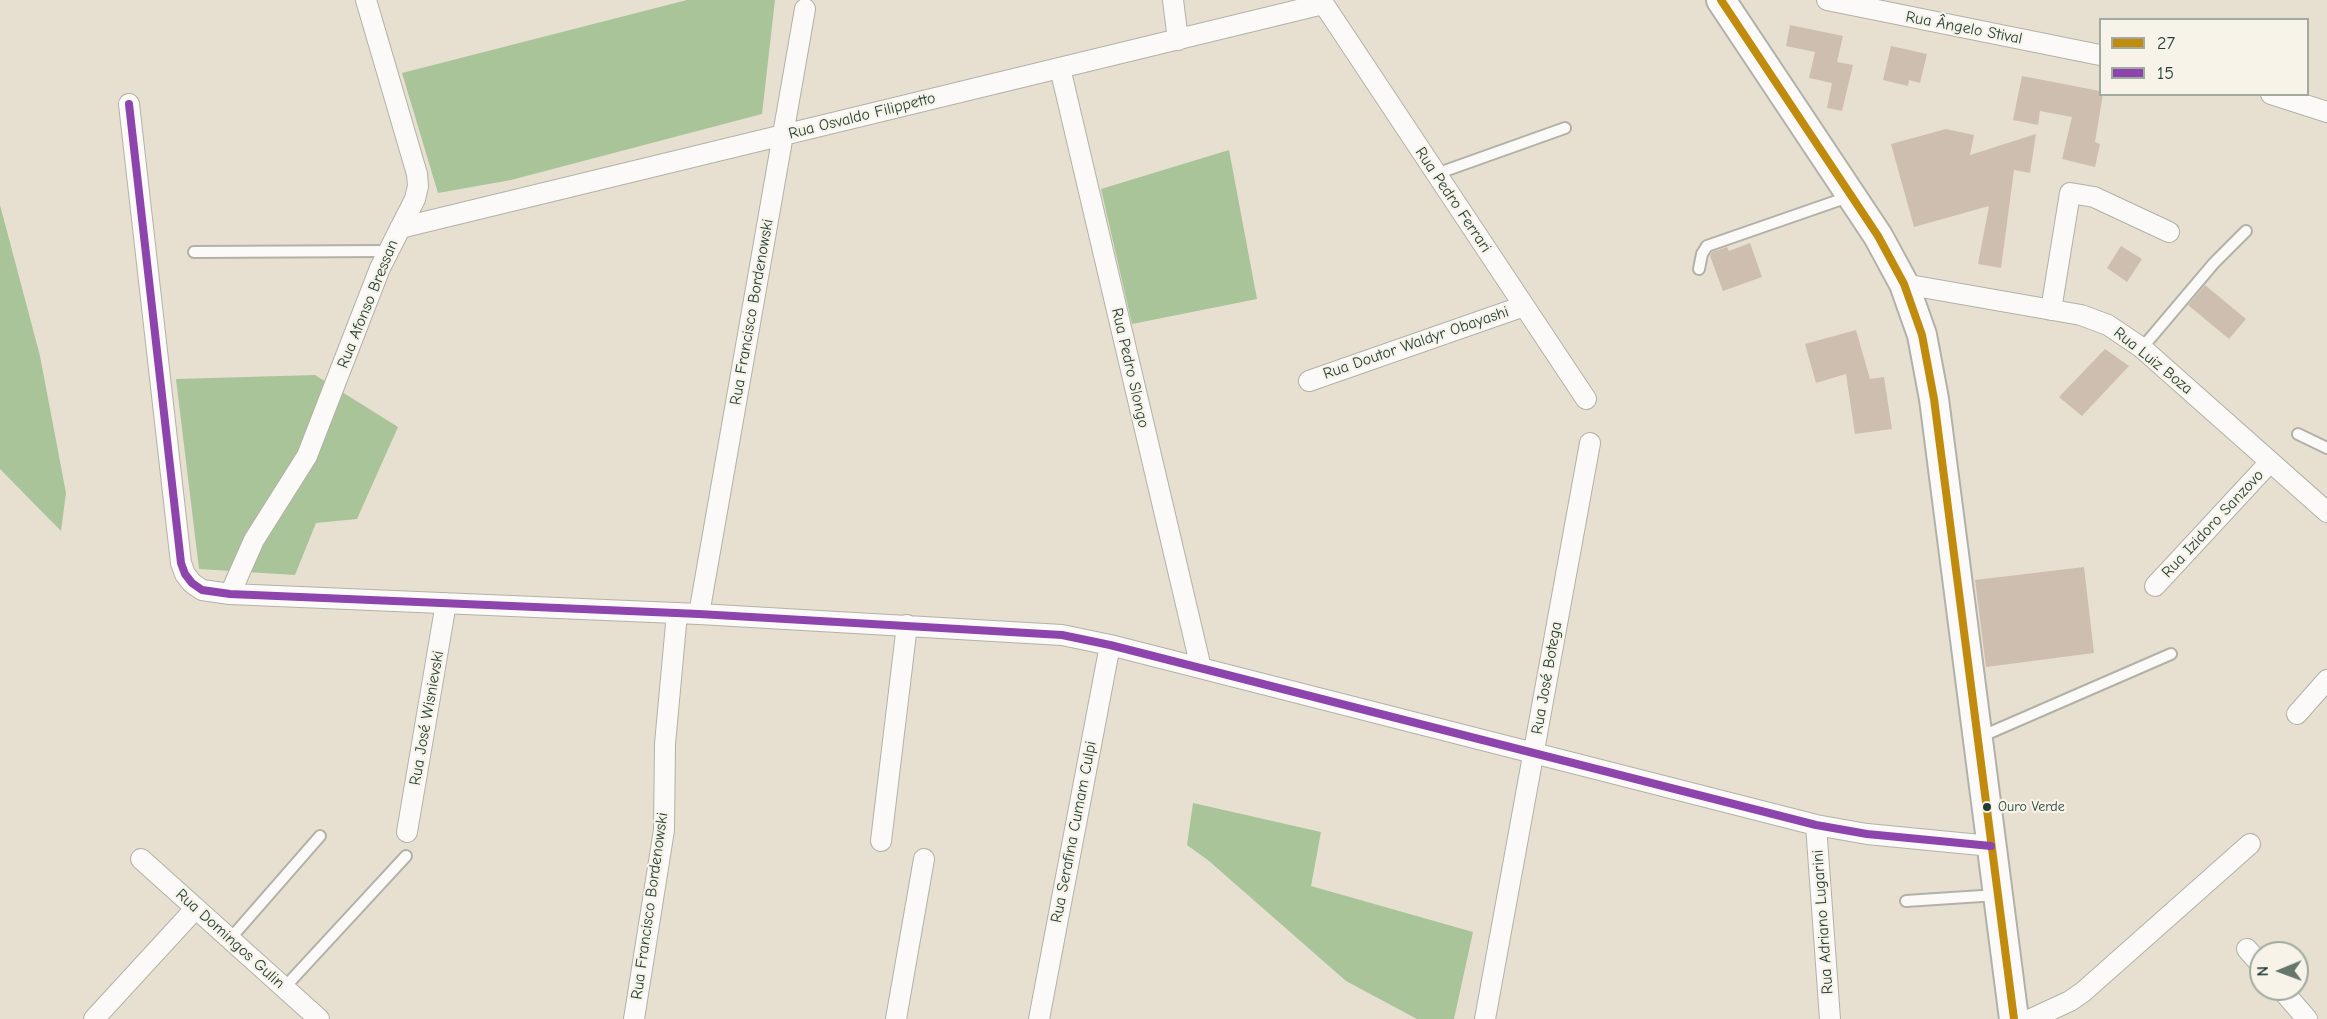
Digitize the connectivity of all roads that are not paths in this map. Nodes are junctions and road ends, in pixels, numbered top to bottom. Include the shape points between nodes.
1 (366, 0) edge
2 (1173, 0) edge
3 (1721, 0) edge
4 (1827, 0) edge
5 (1322, 2) edge
6 (805, 9) dead end
7 (1178, 39) junction
8 (2099, 55) edge
9 (1060, 68) junction
10 (2277, 96) edge
11 (129, 104) dead end
12 (2327, 112) edge
13 (1564, 128) dead end
14 (782, 136) junction
15 (1436, 174) junction
16 (1851, 196) junction
17 (400, 228) junction
18 (2246, 231) dead end
19 (2169, 232) dead end
20 (387, 251) junction
21 (194, 252) dead end
22 (1700, 269) dead end
23 (1904, 284) junction
24 (1524, 306) junction
25 (2051, 310) junction
26 (2142, 348) junction
27 (1309, 381) dead end
28 (1586, 399) dead end
29 (2298, 434) dead end
30 (1590, 443) dead end
31 (2327, 448) edge
32 (2270, 462) junction
33 (2327, 511) edge
34 (2156, 586) dead end
35 (230, 594) junction
36 (446, 603) junction
37 (677, 614) junction
38 (699, 614) junction
39 (907, 625) junction
40 (1110, 645) junction
41 (2171, 654) dead end
42 (1201, 668) junction
43 (2327, 680) edge
44 (2297, 714) dead end
45 (1977, 739) junction
46 (1533, 753) junction
47 (1816, 825) junction
48 (407, 832) dead end
49 (321, 836) dead end
50 (881, 841) dead end
51 (2250, 844) dead end
52 (1991, 846) junction
53 (406, 856) dead end
54 (141, 859) dead end
55 (924, 859) dead end
56 (1997, 895) junction
57 (1906, 901) dead end
58 (196, 908) junction
59 (230, 939) junction
60 (2247, 949) dead end
61 (2249, 951) edge
62 (284, 988) junction
63 (2291, 1001) edge
64 (94, 1019) edge
65 (319, 1019) edge
66 (634, 1019) edge
67 (896, 1019) edge
68 (1039, 1019) edge
69 (1485, 1019) edge
70 (1830, 1019) edge
71 (2014, 1019) edge
72 (2031, 1019) edge
73 (2307, 1019) edge

1 - 17 street, Rua Afonso Bressan via 417,174 415,199
2 - 7 street
3 - 16 street
4 - 8 street, Rua Ângelo Stival
5 - 7 street, Rua Osvaldo Filippetto
5 - 15 street, Rua Pedro Ferrari
6 - 14 street, Rua Francisco Bordenowski
7 - 9 street, Rua Osvaldo Filippetto
9 - 14 street, Rua Osvaldo Filippetto
9 - 42 street, Rua Pedro Slongo
10 - 12 street
11 - 35 street via 181,563 185,574 202,590
13 - 15 lane
14 - 17 street, Rua Osvaldo Filippetto
14 - 38 street, Rua Francisco Bordenowski
15 - 24 street, Rua Pedro Ferrari
16 - 22 lane via 1707,246
16 - 23 street
17 - 20 street, Rua Afonso Bressan
18 - 26 lane
19 - 25 street via 2094,196 2070,193
20 - 21 lane
20 - 35 street, Rua Afonso Bressan via 307,456 254,540
23 - 25 street, Rua Luiz Boza
23 - 45 street via 1929,366
24 - 27 street, Rua Doutor Waldyr Obayashi
24 - 28 street, Rua Pedro Ferrari
25 - 26 street, Rua Luiz Boza via 2096,319
26 - 32 street, Rua Luiz Boza
29 - 31 lane
30 - 46 street, Rua José Botega
32 - 33 street, Rua Luiz Boza
32 - 34 street, Rua Izidoro Sanzovo
35 - 36 street
36 - 37 street
36 - 48 street, Rua José Wisnievski
37 - 38 street
37 - 66 street, Rua Francisco Bordenowski via 665,744 664,830
38 - 39 street
39 - 40 street via 1041,633
39 - 50 street
40 - 42 street
40 - 68 street, Rua Serafina Cumam Culpi
41 - 45 lane
42 - 46 street
43 - 44 street
45 - 52 street
46 - 47 street
46 - 69 street, Rua José Botega
47 - 52 street
47 - 70 street, Rua Adriano Lugarini
49 - 59 lane
51 - 72 street via 2083,992
52 - 56 street
53 - 62 lane
54 - 58 street, Rua Domingos Gulin
55 - 67 street
56 - 57 lane
56 - 71 street
58 - 59 street, Rua Domingos Gulin
58 - 64 street
59 - 62 street, Rua Domingos Gulin
60 - 61 street
62 - 65 street, Rua Domingos Gulin
63 - 73 street

